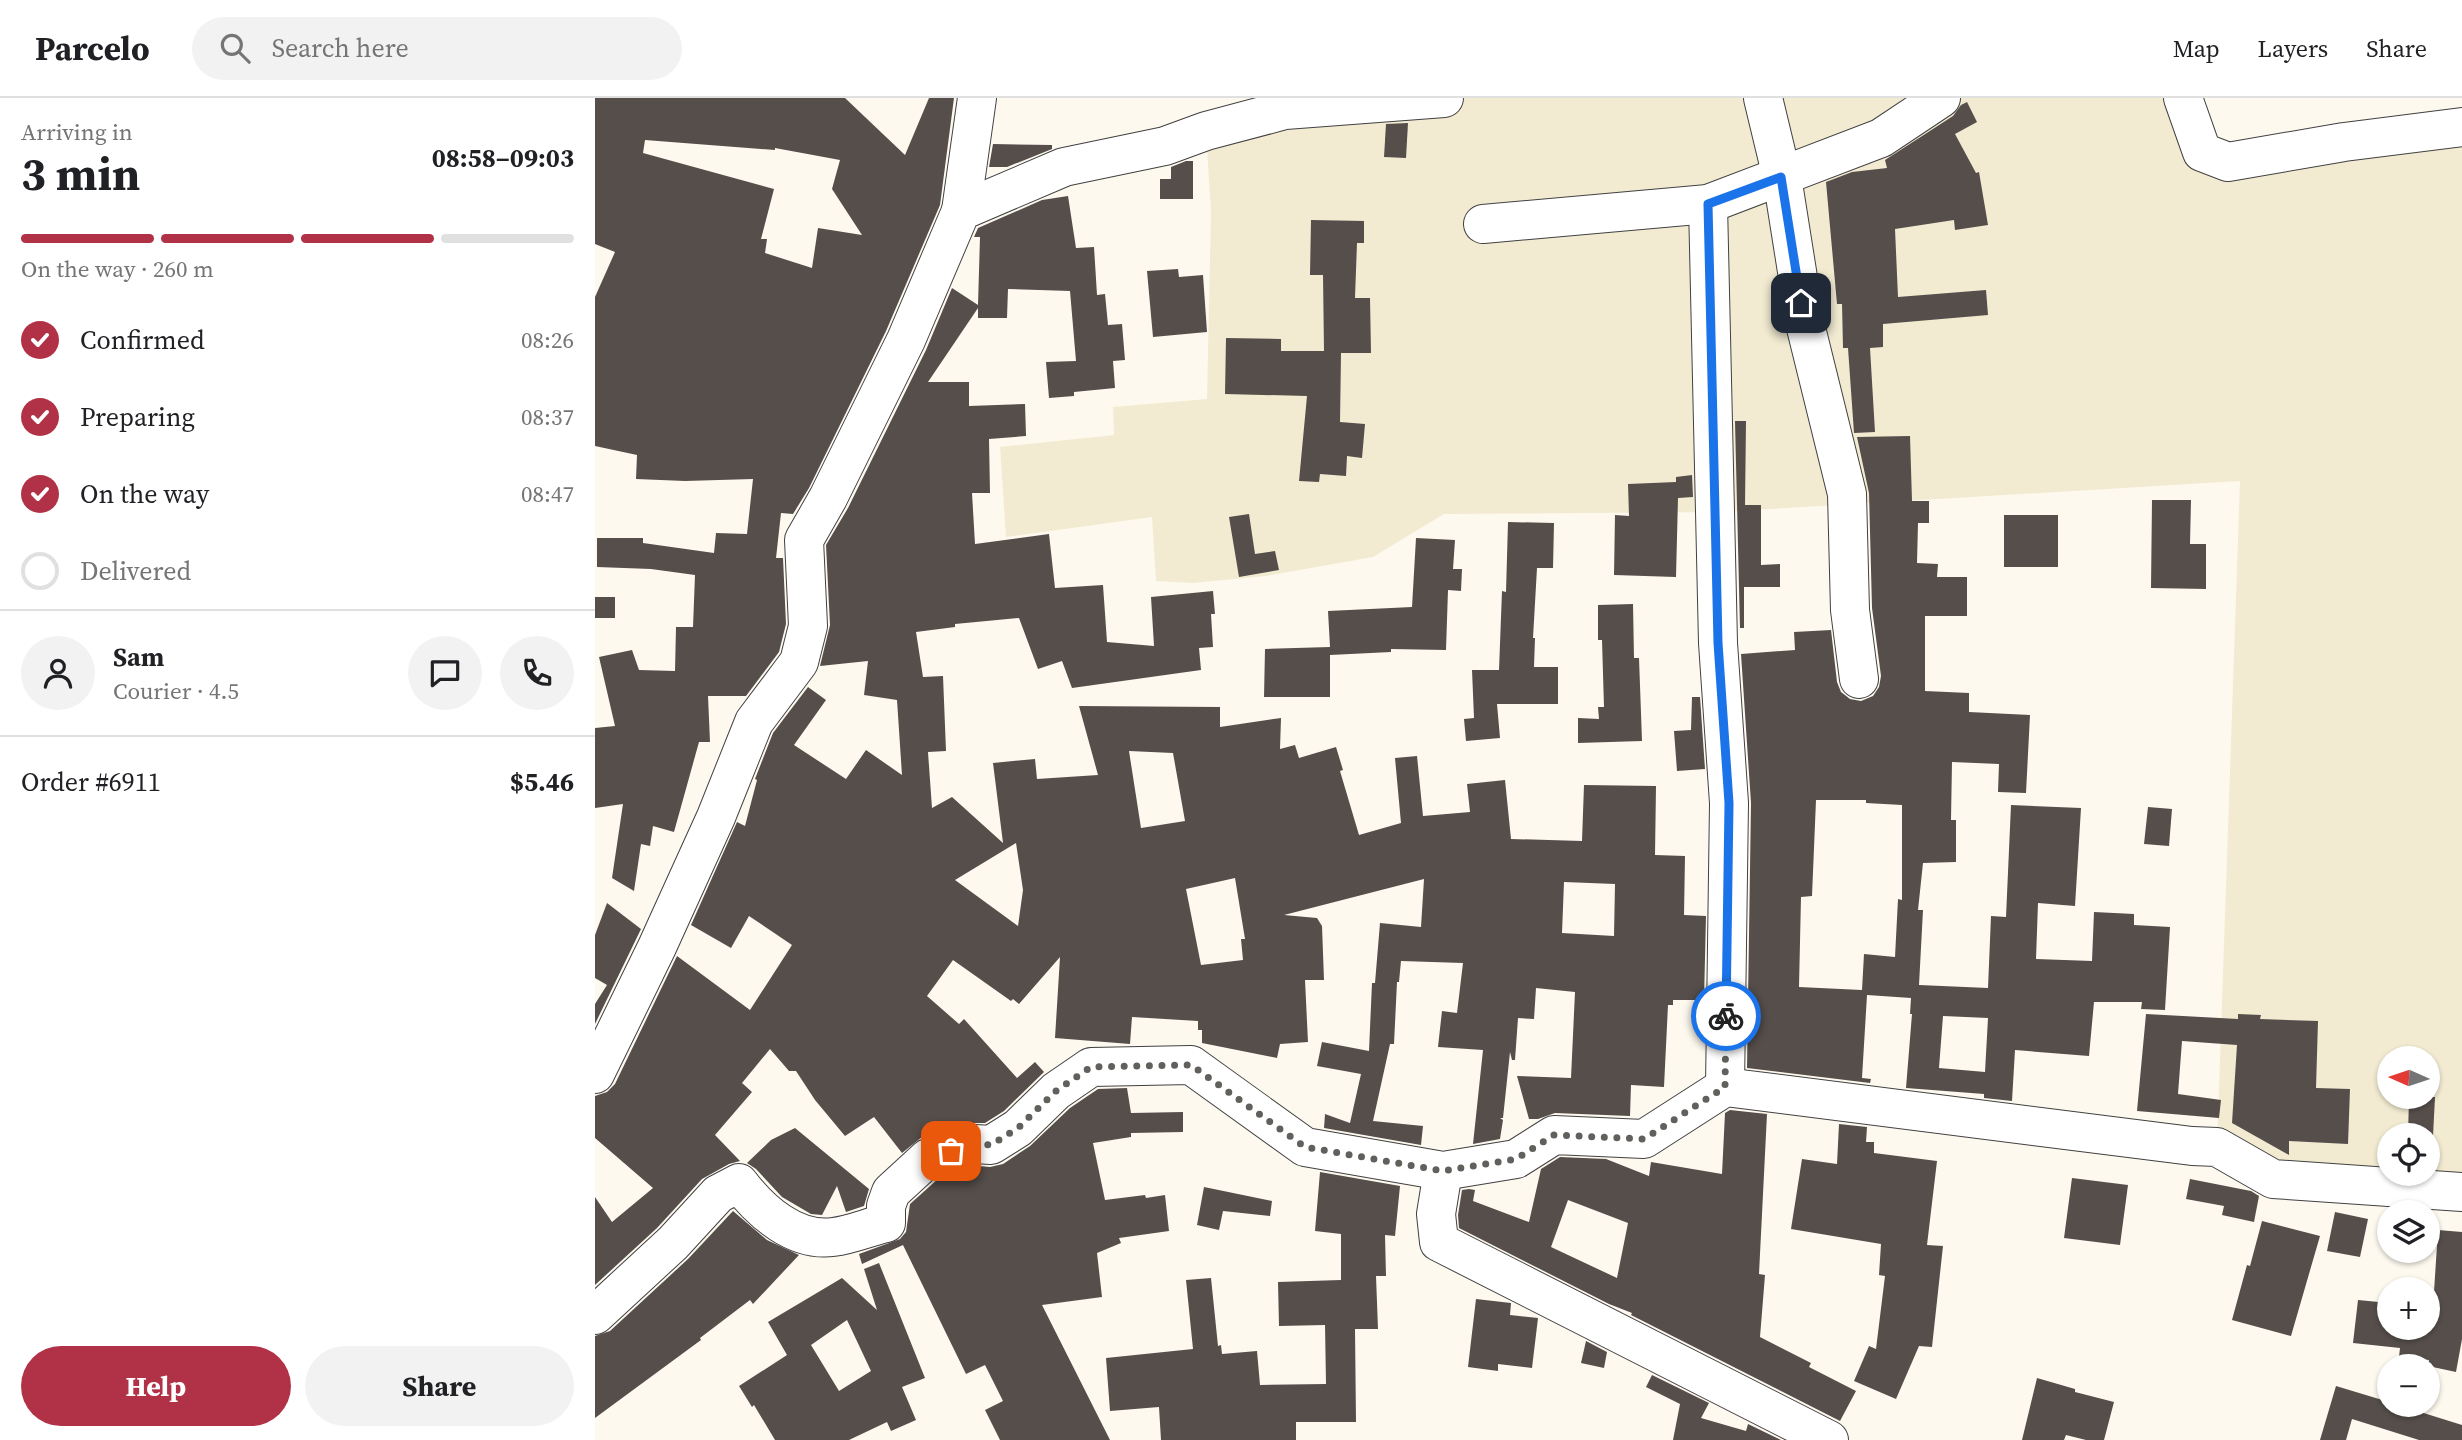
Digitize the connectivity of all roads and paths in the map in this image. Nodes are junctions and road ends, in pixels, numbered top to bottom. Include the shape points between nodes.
1 (977, 98) edge
2 (1444, 98) edge
3 (1763, 98) edge
4 (1941, 98) edge
5 (2183, 98) edge
6 (2462, 127) edge
7 (1781, 177) junction
8 (1708, 204) junction
9 (961, 211) junction
10 (1483, 224) dead end
11 (1859, 679) dead end
12 (595, 1074) edge
13 (1725, 1087) junction
14 (1443, 1171) junction
15 (2462, 1192) edge
16 (595, 1315) edge
17 (1829, 1440) edge

1 - 9 street
2 - 9 street via 1285,110 1165,146 1064,167
3 - 7 street
4 - 7 street via 1881,138
5 - 6 street via 2202,152 2228,162
7 - 8 street
7 - 11 street via 1805,328 1847,494 1850,610
8 - 10 street
8 - 13 street via 1718,643 1729,803
9 - 12 street via 907,340 804,540 808,626 799,662 754,722 706,841
13 - 14 street via 1644,1139 1554,1135 1516,1159
13 - 15 street via 2217,1147 2273,1179
14 - 16 street via 1305,1147 1191,1065 1091,1067 991,1145 975,1144 928,1158 891,1192 886,1223 834,1237 805,1237 775,1220 739,1183 718,1194
14 - 17 street via 1436,1214 1439,1242

